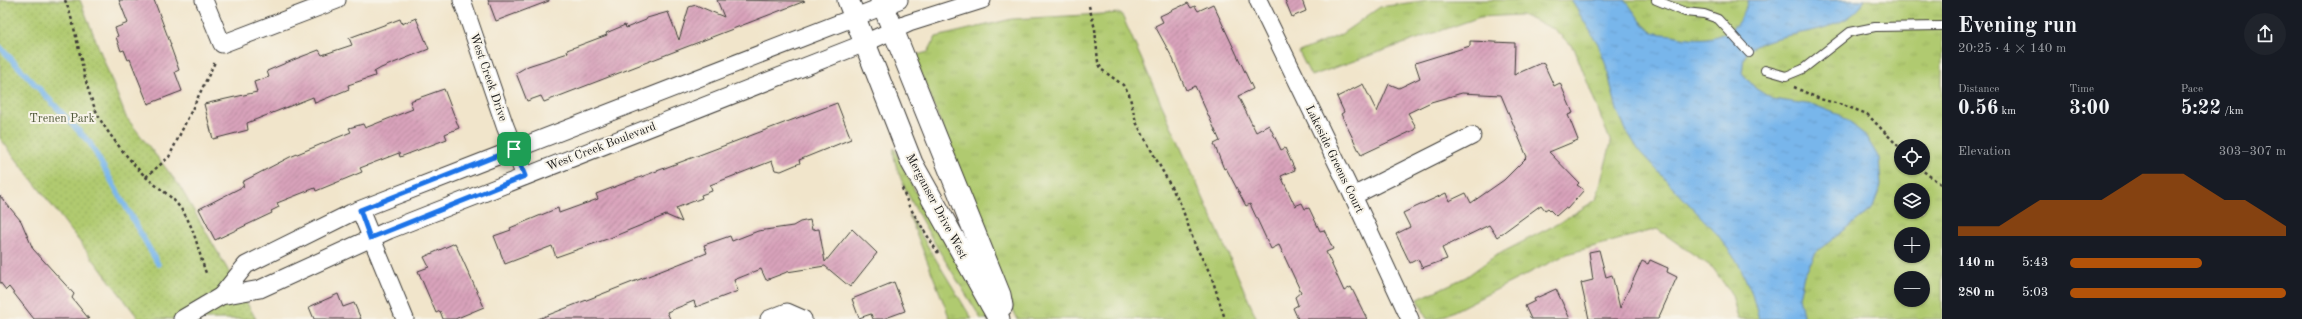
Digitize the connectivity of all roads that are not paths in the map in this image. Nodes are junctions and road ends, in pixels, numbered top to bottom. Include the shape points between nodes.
1 (204, 0) edge
2 (337, 0) edge
3 (462, 0) edge
4 (982, 0) edge
5 (1258, 0) edge
6 (1656, 0) edge
7 (888, 2) edge
8 (852, 9) edge
9 (1942, 26) edge
10 (893, 31) junction
11 (865, 43) junction
12 (1749, 53) dead end
13 (1765, 70) road end
14 (1472, 136) dead end
15 (514, 149) junction
16 (525, 176) junction
17 (1353, 196) junction
18 (360, 210) junction
19 (370, 238) junction
20 (221, 296) junction
21 (182, 319) edge
22 (405, 319) edge
23 (769, 319) edge
24 (803, 319) edge
25 (999, 319) edge
26 (1005, 319) edge
27 (1410, 319) edge

1 - 2 street via 222,44
3 - 15 street, West Creek Drive
4 - 10 street, West Creek Boulevard via 923,18
5 - 17 street, Lakeside Greens Court
6 - 12 lane via 1685,12 1718,19
7 - 8 street, West Creek Boulevard
7 - 10 street, Merganser Drive West
8 - 11 street, Merganser Drive West
8 - 15 street, West Creek Boulevard
9 - 13 lane via 1875,27 1850,32 1803,69 1786,76
10 - 11 street, West Creek Boulevard
10 - 26 street, Merganser Drive West via 1000,294
11 - 16 street, West Creek Boulevard
11 - 25 street, Merganser Drive West via 912,163
14 - 17 street
15 - 16 street, West Creek Drive
15 - 18 street, West Creek Boulevard
16 - 19 street, West Creek Boulevard
17 - 27 street, Lakeside Greens Court
18 - 19 street
18 - 20 street, West Creek Boulevard via 309,232 246,265
19 - 20 street, West Creek Boulevard via 260,289
19 - 22 street
20 - 21 street, West Creek Boulevard
23 - 24 street via 787,312

